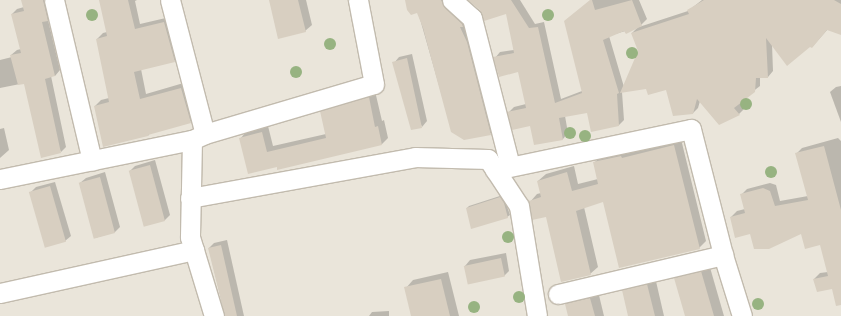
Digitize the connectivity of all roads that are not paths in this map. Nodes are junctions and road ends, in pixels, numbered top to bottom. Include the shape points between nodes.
1 (54, 0) edge
2 (170, 0) edge
3 (358, 0) edge
4 (452, 0) edge
5 (198, 137) junction
6 (92, 161) junction
7 (503, 168) junction
8 (0, 179) edge
9 (190, 198) junction
10 (194, 250) junction
11 (723, 255) junction
12 (0, 293) edge
13 (558, 294) dead end
14 (214, 316) edge
15 (538, 316) edge
16 (742, 316) edge

1 - 6 street
2 - 5 street
3 - 5 street via 374,84
4 - 7 street via 472,18
5 - 6 street
5 - 9 street
6 - 8 street
7 - 9 street via 488,159 415,157
7 - 11 street via 691,129
7 - 15 street via 519,206
9 - 10 street via 190,237
10 - 12 street
10 - 14 street
11 - 13 street
11 - 16 street

